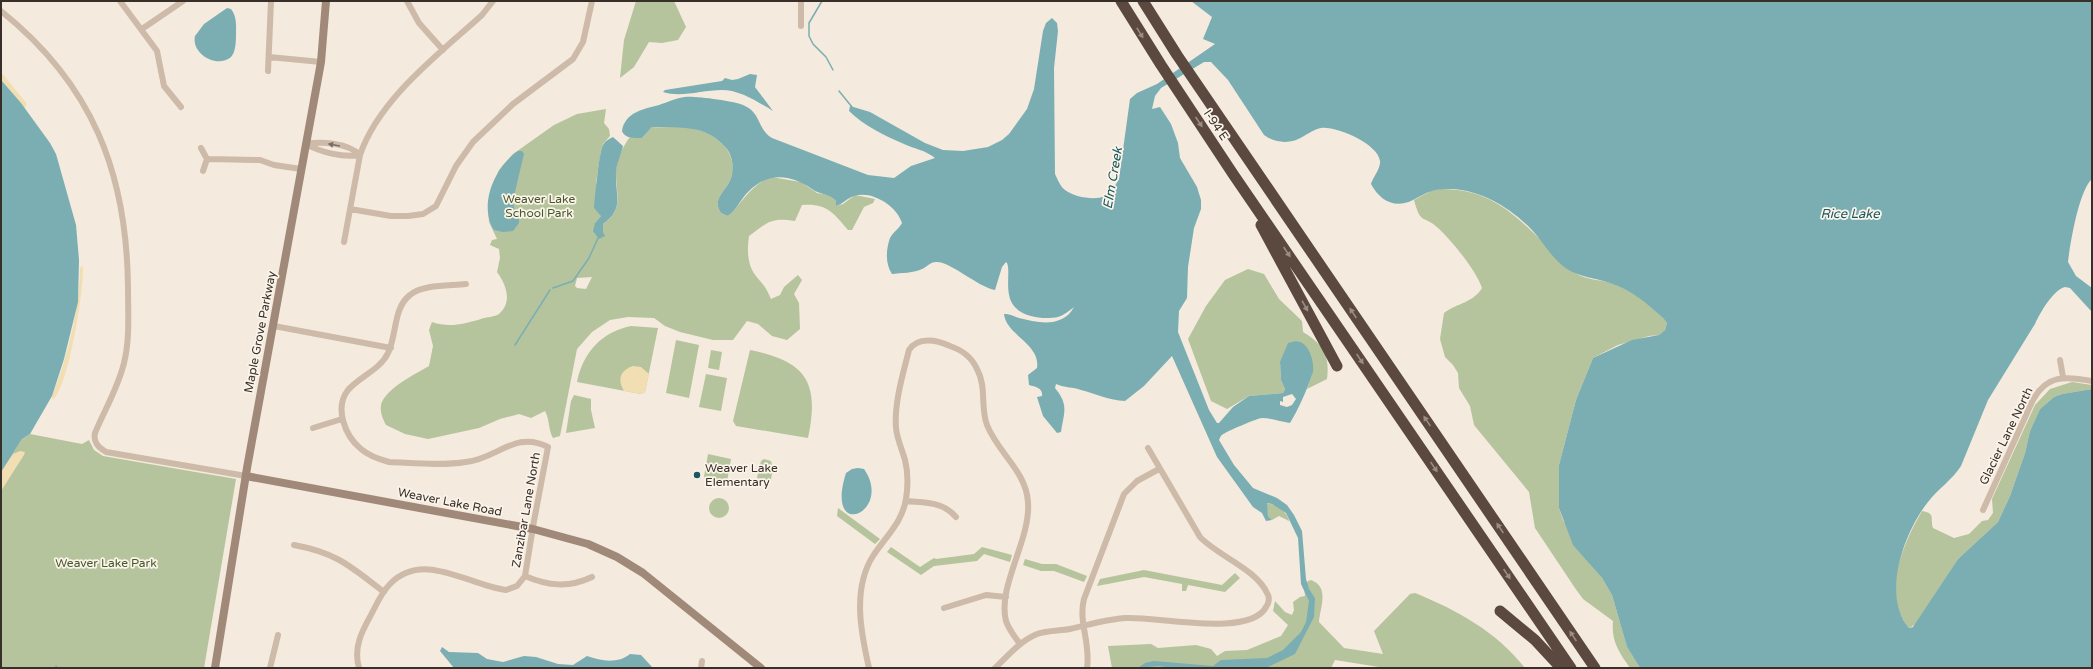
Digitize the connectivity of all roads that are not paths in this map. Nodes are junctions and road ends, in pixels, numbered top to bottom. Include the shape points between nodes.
1 (120, 1) edge
2 (183, 1) edge
3 (271, 1) edge
4 (326, 1) edge
5 (407, 1) edge
6 (493, 1) edge
7 (592, 1) edge
8 (801, 1) edge
9 (1121, 1) edge
10 (1143, 1) edge
11 (1, 11) edge
12 (801, 26) dead end
13 (142, 29) junction
14 (443, 50) junction
15 (270, 57) junction
16 (321, 62) junction
17 (268, 71) dead end
18 (181, 107) dead end
19 (306, 144) junction
20 (201, 148) dead end
21 (360, 155) junction
22 (207, 159) junction
23 (301, 169) junction
24 (203, 171) dead end
25 (1233, 174) junction
26 (350, 209) junction
27 (344, 242) dead end
28 (466, 284) dead end
29 (274, 326) junction
30 (391, 348) junction
31 (2060, 360) dead end
32 (1337, 366) dead end
33 (2063, 377) junction
34 (2092, 381) edge
35 (342, 419) junction
36 (313, 428) dead end
37 (1148, 448) dead end
38 (1159, 469) junction
39 (246, 476) junction
40 (906, 501) junction
41 (1983, 510) dead end
42 (956, 517) dead end
43 (532, 529) junction
44 (294, 545) dead end
45 (525, 576) junction
46 (592, 577) dead end
47 (384, 592) junction
48 (1006, 597) junction
49 (944, 608) dead end
50 (1500, 611) dead end
51 (1083, 626) junction
52 (278, 635) dead end
53 (1020, 644) junction
54 (702, 661) dead end
55 (214, 668) edge
56 (270, 668) edge
57 (359, 668) edge
58 (701, 668) edge
59 (761, 668) edge
60 (869, 668) edge
61 (995, 668) edge
62 (1087, 668) edge
63 (1561, 668) edge
64 (1571, 668) edge
65 (1595, 668) edge

1 - 13 street
2 - 13 street
3 - 15 street
4 - 16 main road, Maple Grove Parkway
5 - 14 street via 419,23
6 - 14 street via 482,16
7 - 26 street via 583,42 573,60 513,104 473,142 456,166 436,206 423,214 408,216 390,216
8 - 12 street
9 -> 25 highway, I-94 E
65 -> 10 highway via 1193,79
11 - 39 street, Weaver Lake Road via 41,47 74,89 100,136 118,188 126,240 127,345 120,378 95,433 98,446 106,452
13 - 18 street via 159,56 164,86
14 - 21 street via 385,107 370,130
15 - 16 street
15 - 17 street
16 - 19 main road, Maple Grove Parkway
19 - 21 street via 316,150
19 - 23 main road, Maple Grove Parkway
20 - 22 street
21 - 26 street
22 - 23 street via 260,160
22 - 24 street
23 - 29 main road, Maple Grove Parkway
25 -> 32 highway
25 -> 64 highway
26 - 27 street
28 - 30 street via 424,289 410,295 401,306
29 - 30 street
29 - 39 main road, Maple Grove Parkway
30 - 35 street via 384,361 349,388 342,407
31 - 33 street
33 - 34 street
33 - 41 street, Glacier Lane North via 2045,385 2036,395
35 - 36 street
35 - 43 street, Zanzibar Lane North via 360,448 388,462 467,462 486,457 516,443 527,442 548,447
37 - 38 street
38 - 51 street via 1137,481 1124,494 1084,599
38 - 51 street via 1200,538 1234,561 1267,592 1266,609 1259,615 1241,621 1198,624 1126,618
39 - 43 main road, Weaver Lake Road
39 - 55 main road, Maple Grove Parkway
40 - 42 street via 940,505 948,508
40 - 48 street via 906,467 897,433 897,409 909,350 921,341 951,346 972,361 981,380 983,409 988,426 1024,483 1028,497 1028,516
40 - 60 street via 898,524 873,556 863,583 860,627
43 - 45 street, Zanzibar Lane North
43 - 59 main road, Weaver Lake Road via 588,544 632,566 658,584
44 - 47 street via 337,557
45 - 46 street via 547,584 559,585 571,585
45 - 47 street, Zanzibar Lane North via 517,586 506,590 440,571 412,570 396,578
47 - 57 street, Zanzibar Lane North via 359,639 356,656
48 - 49 street via 986,595
48 - 53 street via 1006,621
50 - 63 highway via 1536,640
51 - 53 street via 1045,632
51 - 62 street via 1088,651
52 - 56 street
53 - 61 street
54 - 58 street

